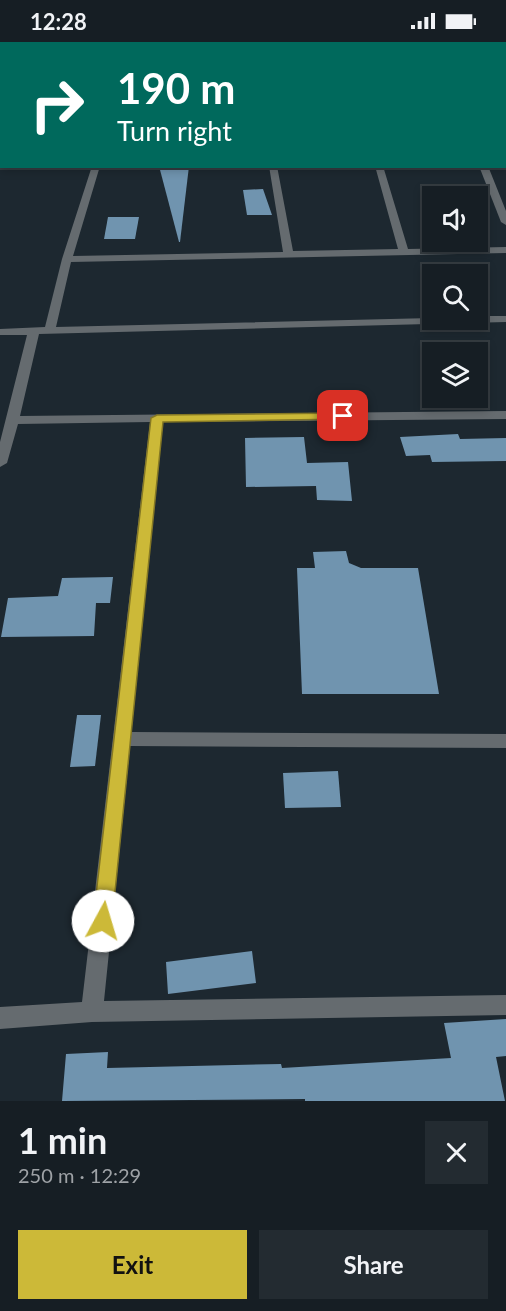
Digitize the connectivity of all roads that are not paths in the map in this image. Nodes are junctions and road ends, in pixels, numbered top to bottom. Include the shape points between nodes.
1 (95, 168) edge
2 (273, 168) edge
3 (380, 168) edge
4 (484, 168) edge
5 (506, 222) edge
6 (403, 250) junction
7 (506, 250) edge
8 (288, 254) junction
9 (67, 259) junction
10 (506, 319) edge
11 (34, 331) junction
12 (50, 331) junction
13 (0, 332) edge
14 (506, 415) edge
15 (157, 418) junction
16 (8, 423) edge
17 (0, 463) edge
18 (123, 739) junction
19 (506, 741) edge
20 (506, 1005) edge
21 (92, 1012) junction
22 (0, 1018) edge

1 - 9 street
2 - 8 street
3 - 6 street
4 - 5 street
6 - 7 street
6 - 8 street
8 - 9 street
9 - 12 street
10 - 12 street
11 - 12 street
11 - 13 street
11 - 16 street
14 - 15 street
15 - 16 street
15 - 18 street
16 - 17 street
18 - 19 street
18 - 21 street
20 - 21 street
21 - 22 street

